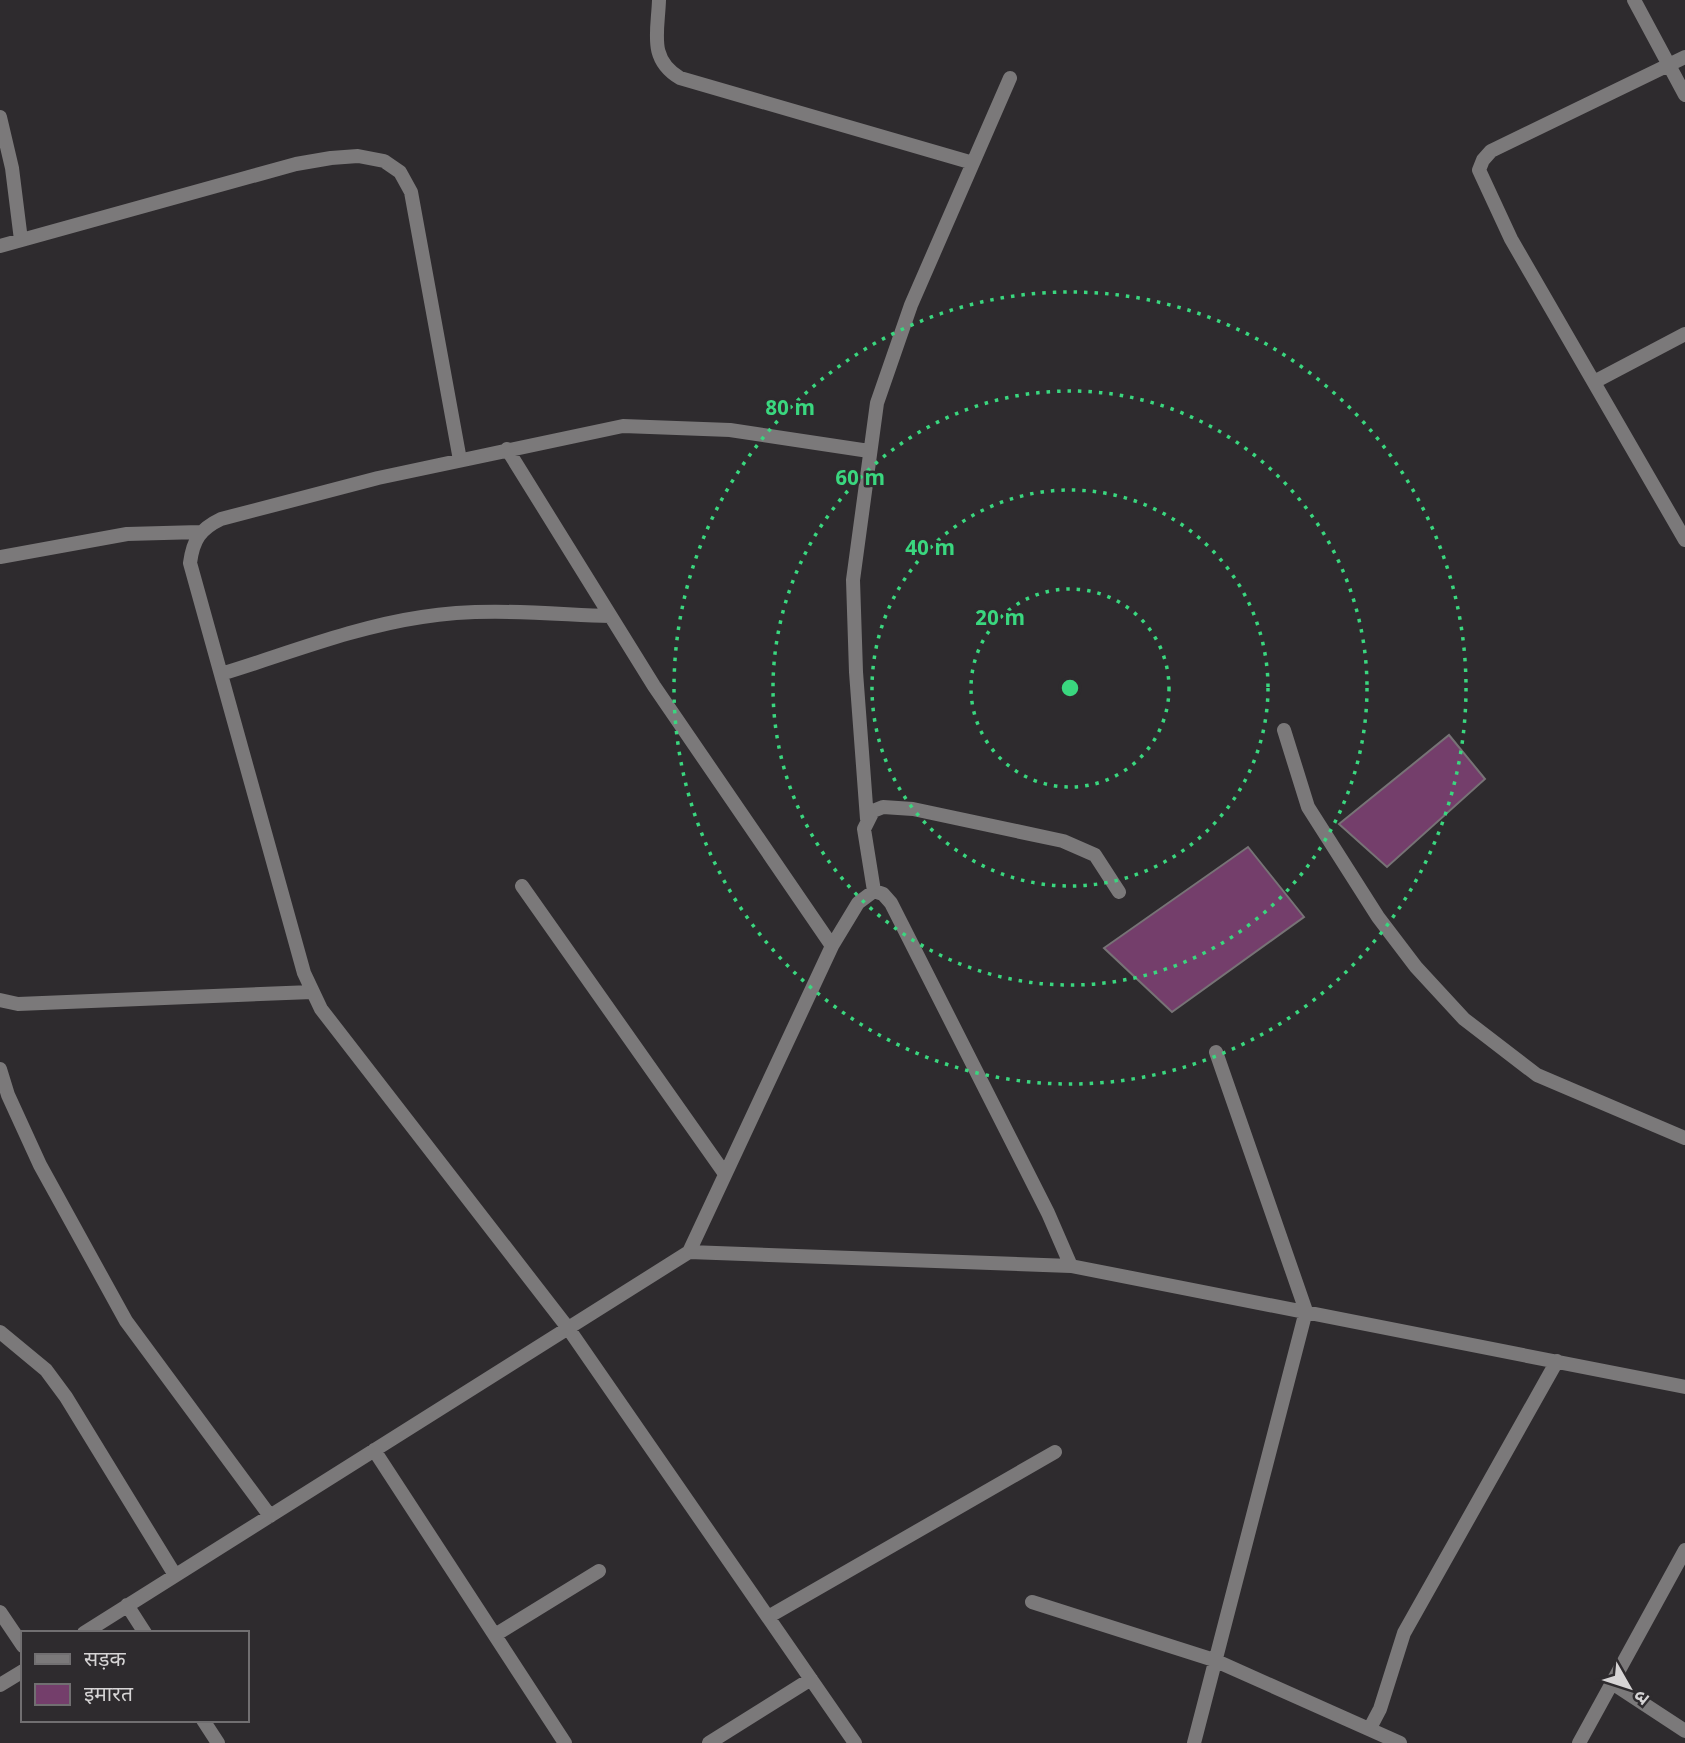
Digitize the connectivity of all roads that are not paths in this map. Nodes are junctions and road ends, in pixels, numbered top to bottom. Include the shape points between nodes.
1 (659, 0) edge
2 (1634, 0) edge
3 (1685, 57) edge
4 (1669, 65) junction
5 (1010, 78) dead end
6 (1685, 95) edge
7 (0, 117) edge
8 (973, 163) junction
9 (21, 240) junction
10 (0, 246) edge
11 (1685, 334) edge
12 (1594, 382) junction
13 (507, 449) junction
14 (869, 451) junction
15 (460, 460) junction
16 (200, 531) junction
17 (1685, 540) edge
18 (0, 557) edge
19 (610, 616) junction
20 (221, 674) junction
21 (1284, 730) dead end
22 (867, 819) junction
23 (522, 886) dead end
24 (874, 891) junction
25 (1119, 892) dead end
26 (832, 946) junction
27 (312, 992) junction
28 (0, 1000) edge
29 (1216, 1052) dead end
30 (0, 1069) edge
31 (1685, 1138) edge
32 (726, 1174) junction
33 (689, 1252) junction
34 (1071, 1266) junction
35 (1306, 1311) junction
36 (568, 1328) junction
37 (0, 1332) edge
38 (1557, 1361) junction
39 (1685, 1387) edge
40 (374, 1450) junction
41 (1055, 1452) dead end
42 (270, 1516) junction
43 (1685, 1550) edge
44 (599, 1571) dead end
45 (175, 1575) junction
46 (1032, 1602) dead end
47 (127, 1605) junction
48 (0, 1612) edge
49 (768, 1617) junction
50 (87, 1631) edge
51 (144, 1631) edge
52 (495, 1635) junction
53 (21, 1643) edge
54 (1214, 1660) junction
55 (21, 1672) edge
56 (811, 1679) junction
57 (1612, 1683) junction
58 (0, 1685) edge
59 (204, 1722) edge
60 (1370, 1728) junction
61 (1685, 1731) edge
62 (218, 1743) edge
63 (565, 1743) edge
64 (709, 1743) edge
65 (855, 1743) edge
66 (1194, 1743) edge
67 (1400, 1743) edge
68 (1579, 1743) edge

1 - 8 street via 660,62 680,78
2 - 4 street
3 - 4 street
4 - 6 street
4 - 12 street via 1499,147 1483,160 1479,170 1511,239
5 - 8 street
7 - 9 street
8 - 14 street via 911,305 877,403
9 - 10 street
9 - 15 street via 296,164 358,156 384,161 400,172 411,192
11 - 12 street
12 - 17 street
13 - 14 street via 611,428 658,425 730,430
13 - 15 street
13 - 19 street
14 - 22 street via 853,580
15 - 16 street via 221,519
16 - 18 street via 127,534
16 - 20 street via 190,563
19 - 20 street via 467,612 421,617
19 - 26 street
20 - 27 street
21 - 31 street via 1308,807 1378,916 1464,1020 1536,1075
22 - 24 street via 864,840
22 - 25 street via 884,807 913,808 1063,841 1095,855
23 - 32 street
24 - 26 street via 858,903
24 - 34 street via 891,903
26 - 32 street
27 - 28 street via 18,1004
27 - 36 street
29 - 35 street
30 - 42 street via 40,1165 120,1311
32 - 33 street
33 - 34 street
33 - 36 street
34 - 35 street
35 - 38 street
35 - 54 street
36 - 40 street
36 - 49 street
37 - 45 street via 46,1370 66,1397
38 - 39 street
38 - 60 street via 1404,1633
40 - 42 street
40 - 52 street
41 - 49 street
42 - 45 street
43 - 57 street
44 - 52 street
45 - 47 street
46 - 54 street
47 - 50 street
47 - 51 street
48 - 53 street
49 - 56 street
52 - 63 street
54 - 60 street
54 - 66 street
55 - 58 street
56 - 64 street
56 - 65 street
57 - 61 street
57 - 68 street
59 - 62 street
60 - 67 street

